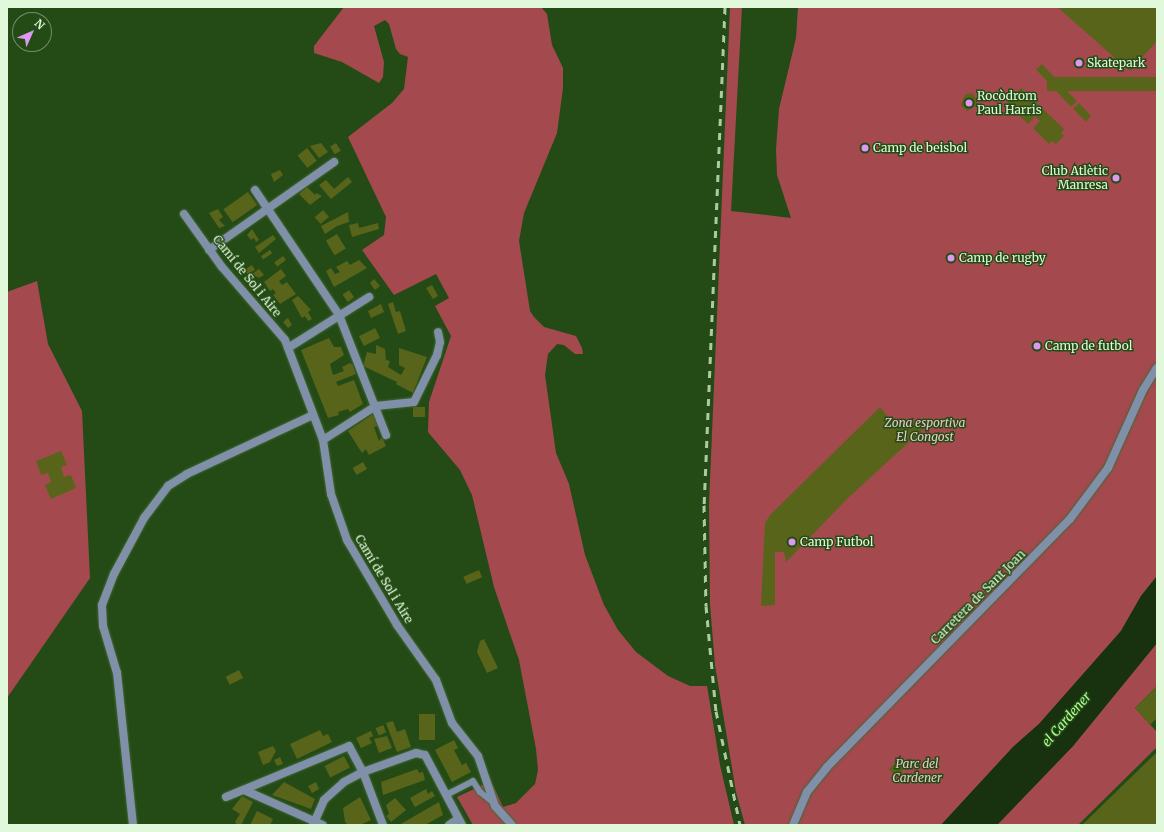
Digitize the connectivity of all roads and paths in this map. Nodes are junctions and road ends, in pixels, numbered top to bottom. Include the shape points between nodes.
1 (334, 162) dead end
2 (255, 190) dead end
3 (268, 209) junction
4 (184, 214) dead end
5 (210, 250) junction
6 (369, 297) dead end
7 (339, 315) junction
8 (438, 332) dead end
9 (288, 348) junction
10 (1157, 368) edge
11 (376, 406) junction
12 (313, 415) junction
13 (386, 435) dead end
14 (323, 440) junction
15 (363, 772) junction
16 (244, 790) junction
17 (446, 795) junction
18 (226, 798) dead end
19 (494, 802) junction
20 (460, 822) edge
21 (313, 823) edge
22 (134, 825) edge
23 (323, 825) edge
24 (383, 825) edge
25 (449, 825) edge
26 (512, 825) edge
27 (794, 825) edge

1 - 3 street
2 - 3 street
3 - 5 street
3 - 7 street
4 - 5 street, Camí de Sol i Aire
5 - 9 street, Camí de Sol i Aire via 285,340
6 - 7 street
7 - 9 street
7 - 11 street
8 - 11 street via 440,342 437,355 414,402
9 - 12 street, Camí de Sol i Aire
10 - 27 street, Carretera de Sant Joan via 1143,390 1108,468 1070,519 827,767 807,792
11 - 13 street
11 - 14 street
12 - 14 street, Camí de Sol i Aire
12 - 22 street via 187,474 168,486 144,518 114,574 102,605 103,619 117,673
14 - 19 street, Camí de Sol i Aire via 331,494 347,540 397,625 436,680 452,723 478,756
15 - 16 street via 349,746
15 - 17 street via 416,753 425,755
15 - 21 street via 344,782 324,800
15 - 24 street
16 - 18 street
16 - 21 street
17 - 19 lane via 473,781 480,792
17 - 20 street
19 - 26 street, Camí de Sol i Aire
20 - 25 street
21 - 23 street

